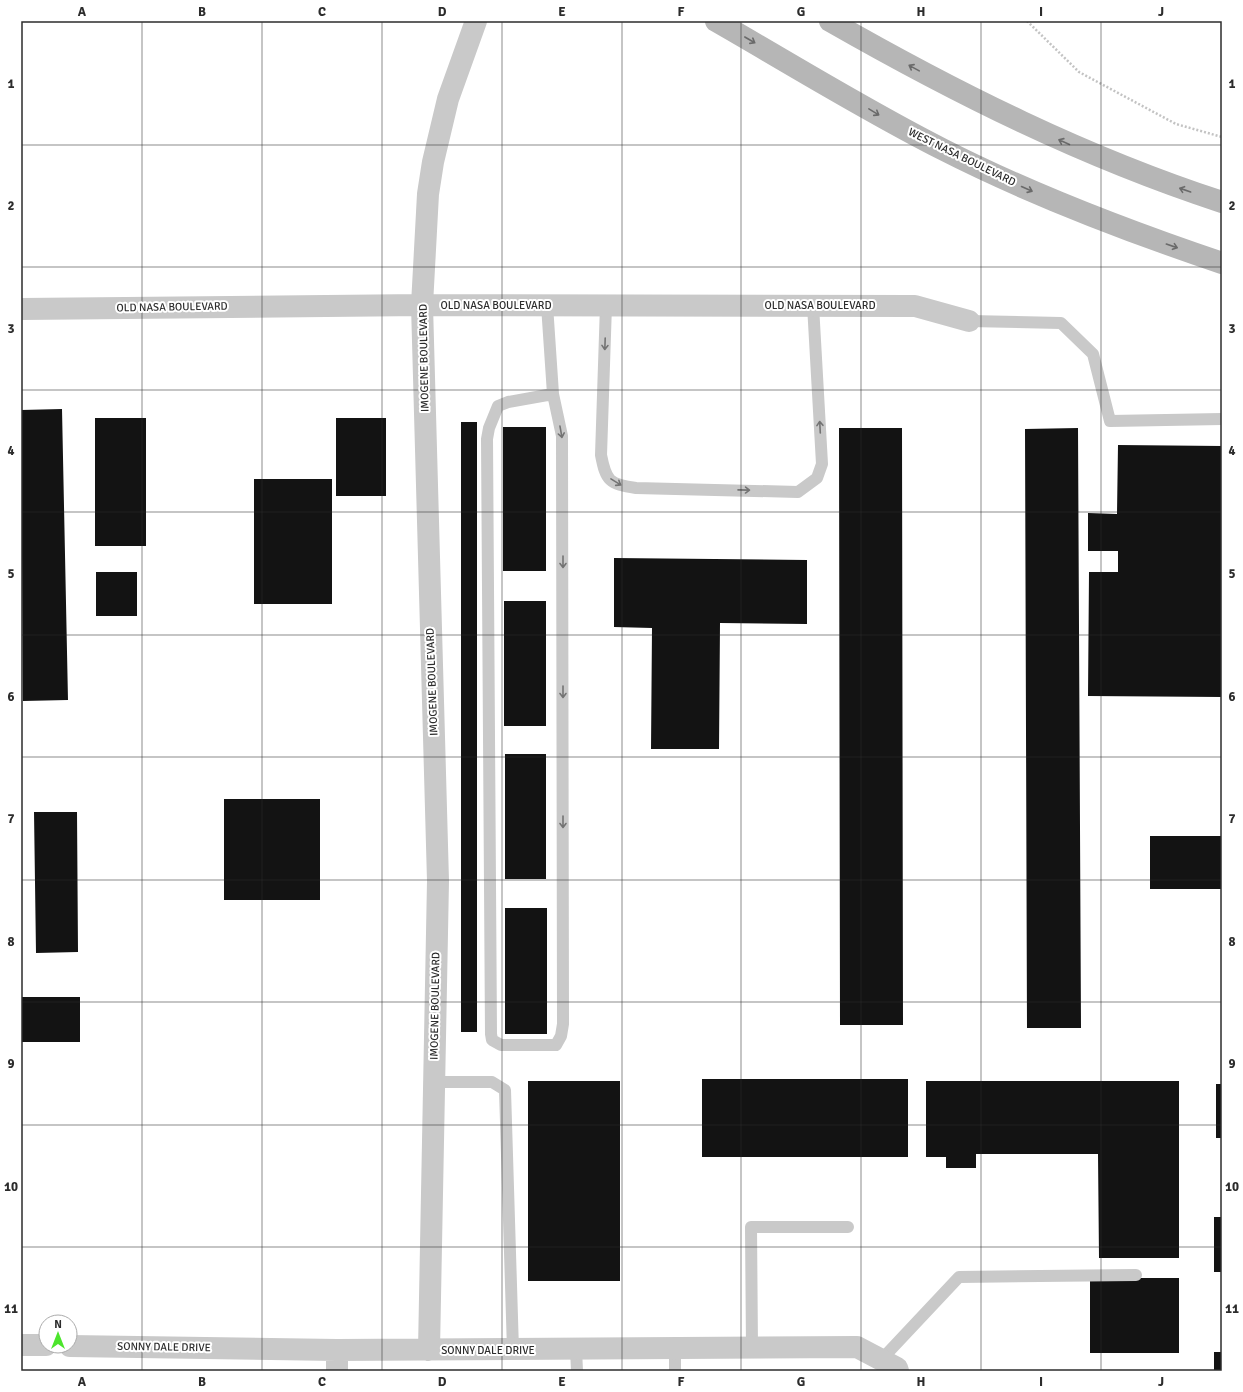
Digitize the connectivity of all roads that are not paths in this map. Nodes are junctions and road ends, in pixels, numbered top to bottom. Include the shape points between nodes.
1 (476, 21) edge
2 (716, 21) edge
3 (830, 21) edge
4 (1222, 202) edge
5 (1222, 263) edge
6 (422, 305) junction
7 (547, 305) junction
8 (606, 305) junction
9 (813, 305) junction
10 (21, 309) edge
11 (969, 321) joint
12 (553, 394) junction
13 (1222, 419) edge
14 (434, 1082) junction
15 (848, 1226) dead end
16 (1136, 1275) dead end
17 (21, 1345) edge
18 (38, 1345) edge
19 (78, 1346) edge
20 (675, 1348) junction
21 (752, 1348) junction
22 (576, 1349) junction
23 (429, 1350) junction
24 (513, 1350) junction
25 (337, 1361) edge
26 (890, 1365) edge
27 (577, 1371) edge
28 (675, 1371) edge

1 - 6 street, IMOGENE BOULEVARD via 448,99 433,162 428,194
2 -> 5 main road, WEST NASA BOULEVARD via 892,122 987,171 1136,233
4 -> 3 main road via 1082,150 1012,118 948,87
6 - 7 street, OLD NASA BOULEVARD
6 - 10 street, OLD NASA BOULEVARD
6 - 14 street, IMOGENE BOULEVARD via 438,882
7 - 8 street, OLD NASA BOULEVARD
7 - 12 lane
8 - 9 street, OLD NASA BOULEVARD
8 -> 9 lane via 601,455 605,474 618,485 636,488 798,492 817,478 822,464
9 - 11 street, OLD NASA BOULEVARD via 915,306
11 - 13 lane via 1061,323 1093,354 1110,421
12 -> 12 lane via 562,436 563,1024 556,1045 501,1045 492,1040 491,1034 487,439 488,428 498,406
14 - 23 street, IMOGENE BOULEVARD
14 - 24 lane via 492,1082 505,1090
15 - 21 lane via 751,1227
16 - 26 lane via 959,1276
17 - 18 street
19 - 25 street, SONNY DALE DRIVE
20 - 21 street, SONNY DALE DRIVE
20 - 22 street, SONNY DALE DRIVE
20 - 28 lane
21 - 26 street, SONNY DALE DRIVE via 857,1347
22 - 24 street, SONNY DALE DRIVE
22 - 27 lane
23 - 24 street, SONNY DALE DRIVE
23 - 25 street, SONNY DALE DRIVE

